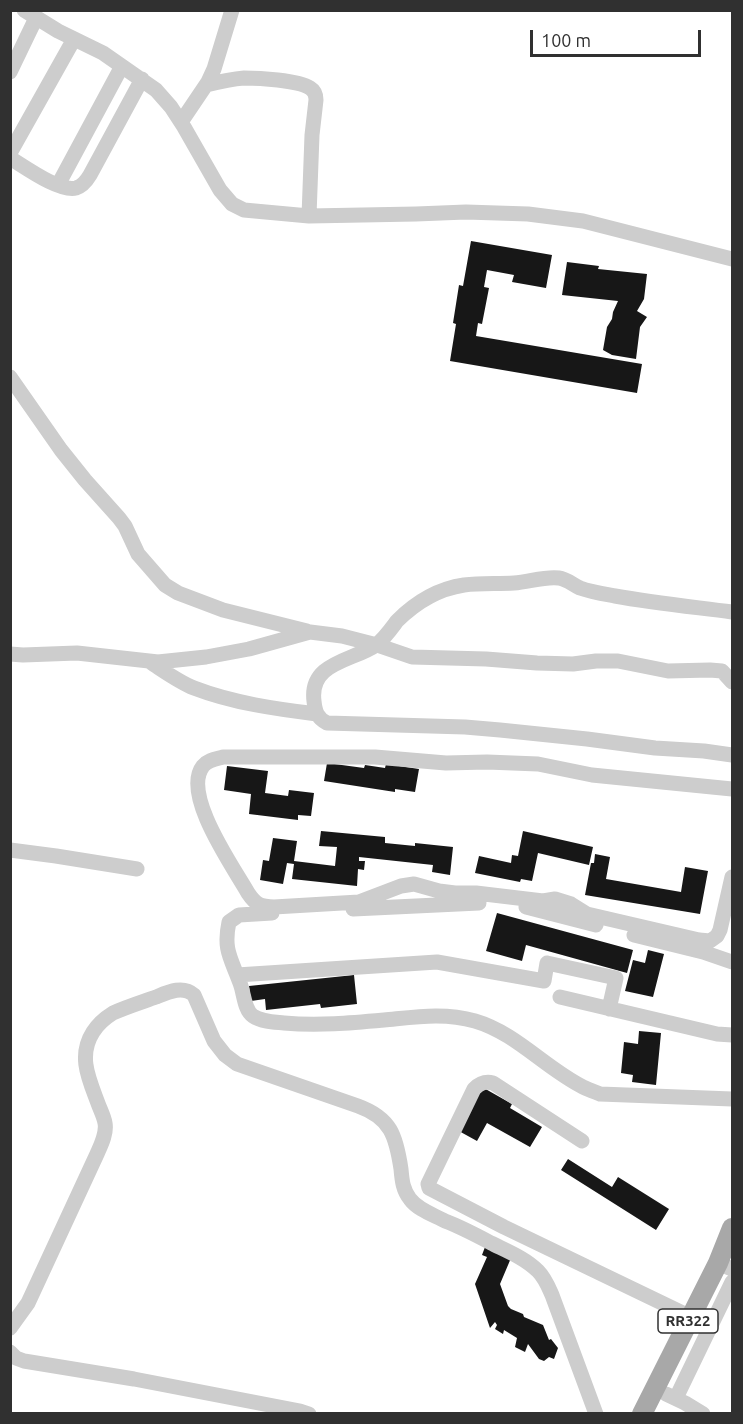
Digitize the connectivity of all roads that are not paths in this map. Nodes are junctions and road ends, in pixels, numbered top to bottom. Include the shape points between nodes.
1 (232, 10) edge
2 (30, 14) edge
3 (74, 39) junction
4 (122, 66) junction
5 (10, 72) edge
6 (142, 79) junction
7 (206, 85) junction
8 (181, 122) junction
9 (10, 153) edge
10 (10, 158) edge
11 (58, 185) junction
12 (309, 216) junction
13 (732, 259) edge
14 (10, 377) edge
15 (732, 612) edge
16 (310, 632) junction
17 (376, 645) junction
18 (10, 654) edge
19 (149, 661) junction
20 (732, 682) edge
21 (317, 714) junction
22 (732, 755) edge
23 (732, 789) edge
24 (10, 850) edge
25 (137, 869) dead end
26 (732, 877) edge
27 (732, 962) edge
28 (237, 975) junction
29 (560, 997) dead end
30 (609, 1009) junction
31 (732, 1035) edge
32 (732, 1099) edge
33 (582, 1141) dead end
34 (732, 1228) edge
35 (725, 1266) edge
36 (732, 1282) edge
37 (691, 1317) junction
38 (10, 1328) edge
39 (10, 1352) edge
40 (654, 1389) junction
41 (676, 1398) junction
42 (309, 1413) edge
43 (596, 1413) edge
44 (642, 1413) edge
45 (703, 1413) edge

1 - 7 street
2 - 3 street
2 - 5 street
3 - 4 street
3 - 9 street
4 - 6 street
4 - 11 street
6 - 8 street
6 - 11 street via 85,182 75,188
7 - 8 street
7 - 12 street via 232,79 263,79 292,82 314,91
8 - 12 street via 232,204 244,210
10 - 11 street
12 - 13 street via 528,214 584,221
14 - 16 street via 84,480 125,526 144,562 173,591 223,610
15 - 17 street via 616,596 582,589 558,578 463,585 422,600
16 - 17 street
16 - 19 street via 217,655
17 - 20 street via 420,658 573,664 618,661 668,671 710,669 722,671
17 - 21 street via 338,662 321,675 313,692
18 - 19 street via 77,653
19 - 21 street via 192,687 213,694
21 - 22 street via 327,723 465,727
23 - 26 street via 592,775 538,764 354,757 224,757 203,765 197,783 202,808 215,836 248,893 263,906 359,902 414,884 455,893 555,899 587,914 710,941 720,930
24 - 25 street
27 - 28 street via 517,905 488,902 239,915 229,922 227,942
28 - 30 street via 437,962 544,981 547,963 616,978
28 - 32 street via 251,1016 263,1021 326,1025 455,1016 494,1027 583,1087 600,1094
29 - 30 street
30 - 31 street
33 - 37 street via 486,1081 474,1089 429,1188
34 - 35 main road, RR322
35 - 37 main road, RR322
36 - 41 street
37 - 40 main road, RR322
38 - 43 street via 28,1304 105,1132 85,1062 89,1039 113,1013 182,989 194,995 214,1041 225,1055 237,1064 375,1114 393,1131 402,1183 415,1205 517,1256 540,1273
39 - 42 street via 24,1361
40 - 41 street
40 - 44 main road, RR322
41 - 45 street

